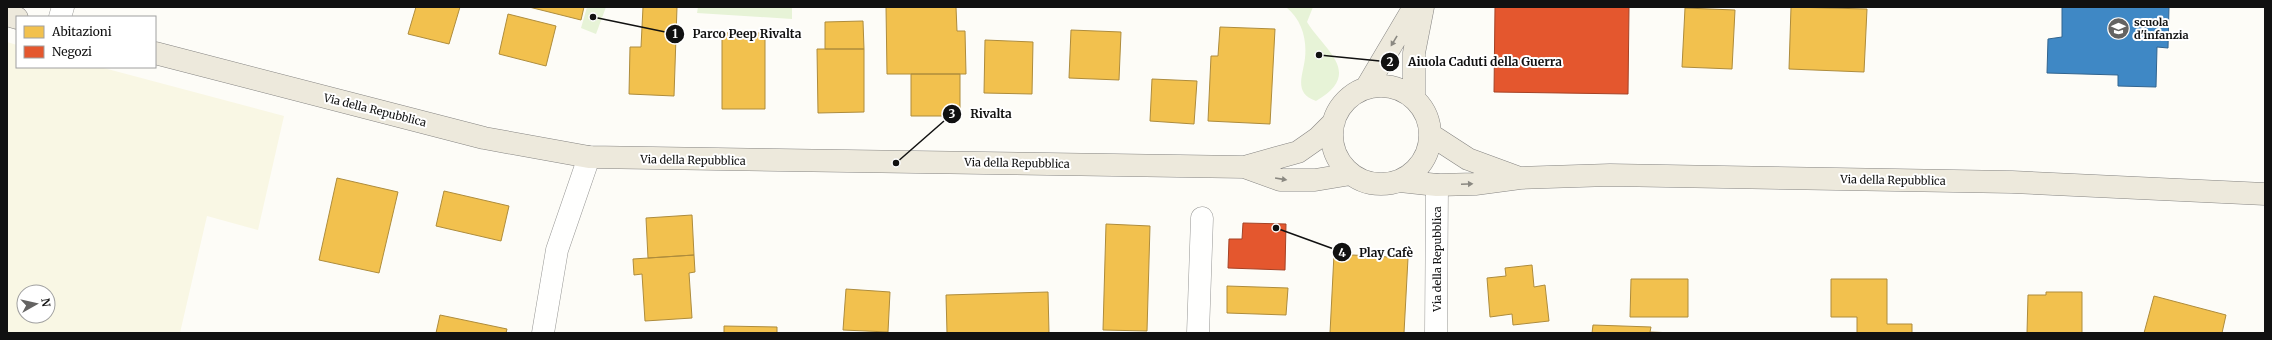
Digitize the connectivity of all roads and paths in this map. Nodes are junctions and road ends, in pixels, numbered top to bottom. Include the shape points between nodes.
1 (1414, 7) edge
2 (1423, 7) edge
3 (156, 53) edge
4 (1366, 88) junction
5 (1414, 98) junction
6 (1334, 122) junction
7 (1430, 135) junction
8 (589, 157) junction
9 (1244, 167) junction
10 (1351, 174) junction
11 (1520, 178) junction
12 (1400, 180) junction
13 (2265, 182) edge
14 (1437, 185) junction
15 (2265, 194) edge
16 (1202, 218) dead end
17 (543, 333) edge
18 (1198, 333) edge
19 (1436, 333) edge

1 -> 4 main road
2 - 5 main road via 1414,53
3 - 8 main road, Via della Repubblica via 484,138
4 - 5 main road, Via della Repubblica via 1383,86 1400,90
4 - 6 main road, Via della Repubblica via 1346,101
5 - 7 main road via 1429,121
6 - 9 main road, Via della Repubblica via 1318,138 1298,152
6 - 10 main road, Via della Repubblica via 1332,137 1335,151
7 - 11 main road, Via della Repubblica via 1468,159
7 - 12 main road, Via della Repubblica via 1428,149 1422,162 1413,173
8 - 9 main road, Via della Repubblica
8 - 17 street via 557,250
9 -> 10 main road, Via della Repubblica via 1280,180 1315,180
10 - 12 main road, Via della Repubblica via 1375,184 1388,184
14 -> 11 main road, Via della Repubblica via 1475,184
11 - 15 main road, Via della Repubblica via 1610,175 2004,182
12 - 14 main road, Via della Repubblica
13 - 15 street
14 - 19 street, Via della Repubblica
16 - 18 street

